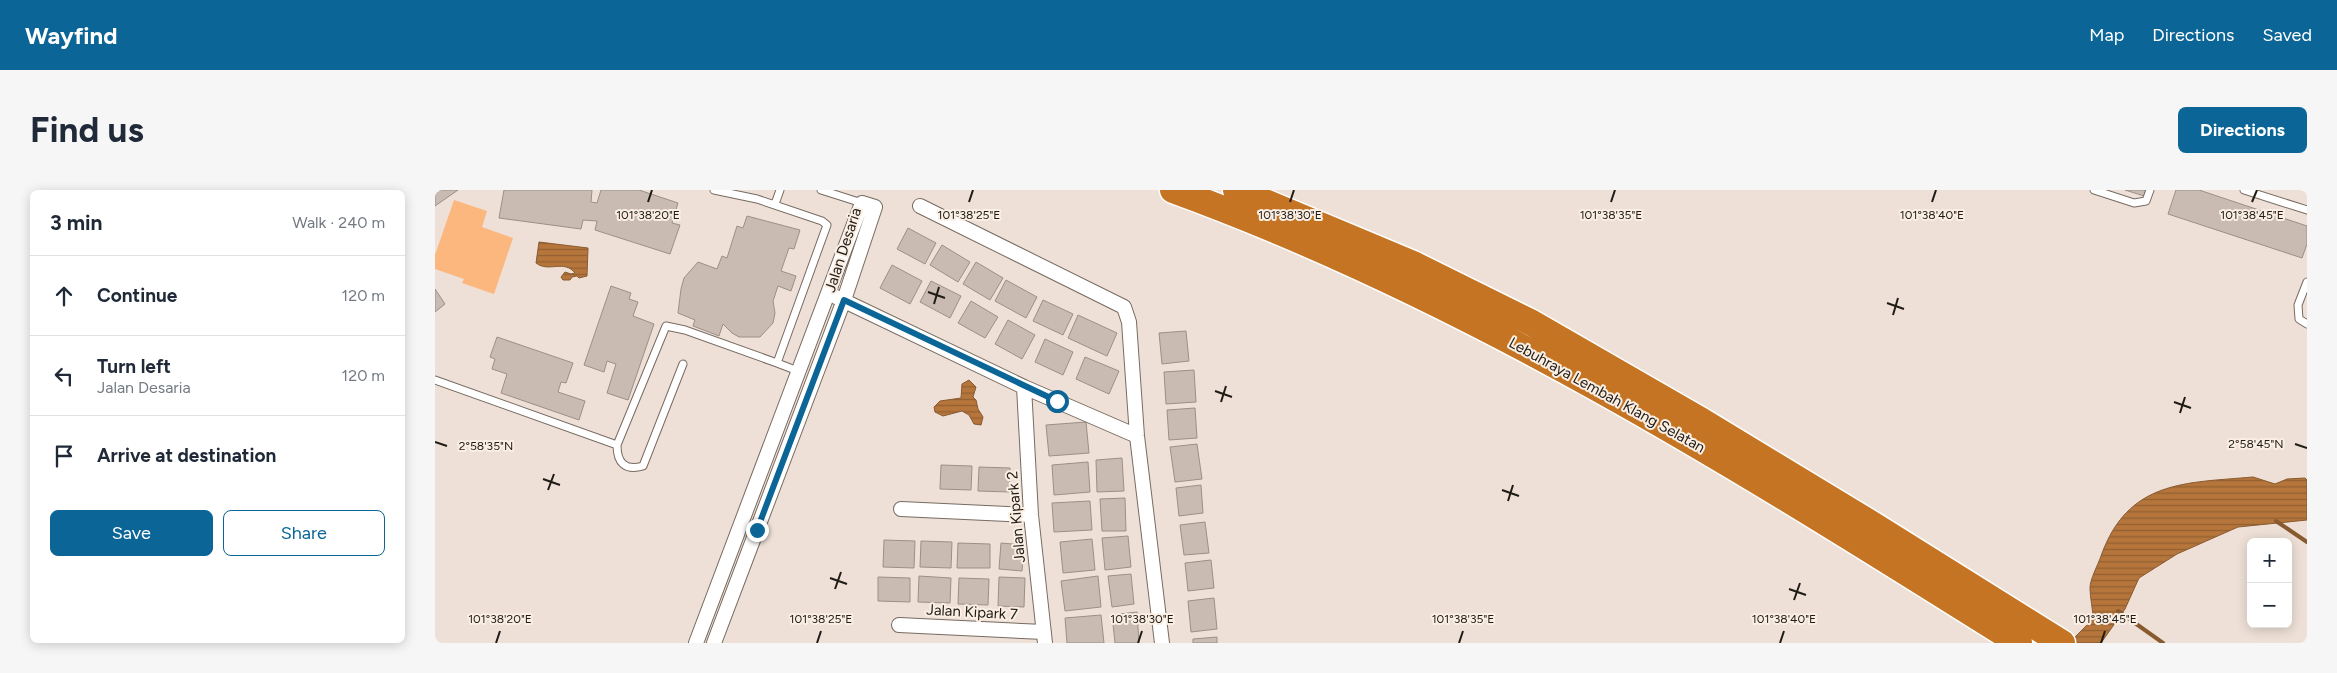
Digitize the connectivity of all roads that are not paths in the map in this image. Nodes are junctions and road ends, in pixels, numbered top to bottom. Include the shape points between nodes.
1 (714, 190) edge
2 (780, 190) edge
3 (821, 190) edge
4 (1173, 190) edge
5 (1237, 190) edge
6 (2094, 190) edge
7 (2150, 190) edge
8 (2244, 190) edge
9 (862, 203) junction
10 (775, 204) junction
11 (920, 206) dead end
12 (2307, 210) edge
13 (1408, 276) junction
14 (2307, 282) edge
15 (828, 294) junction
16 (844, 300) junction
17 (2307, 324) edge
18 (777, 363) junction
19 (683, 364) dead end
20 (798, 371) junction
21 (435, 380) edge
22 (1024, 387) junction
23 (1137, 436) junction
24 (617, 445) junction
25 (901, 509) dead end
26 (1031, 514) junction
27 (899, 625) dead end
28 (2021, 631) edge
29 (1044, 637) edge
30 (696, 643) edge
31 (714, 643) edge
32 (1162, 643) edge
33 (2062, 643) edge

1 - 10 lane
2 - 10 lane
3 - 9 lane
4 - 13 highway, Lebuhraya Lembah Klang Selatan
5 - 13 highway, Lebuhraya Lembah Klang Selatan
6 - 7 lane via 2134,203 2146,201
8 - 12 lane
9 - 15 street, Jalan Desaria
9 - 16 street, Jalan Desaria via 875,207
10 - 18 lane via 827,225
11 - 23 street via 1123,307 1129,322
13 - 28 highway, Lebuhraya Lembah Klang Selatan via 1530,352 1693,441 1990,625
13 - 28 highway, Lebuhraya Lembah Klang Selatan via 1532,324 1702,421
14 - 17 lane via 2299,305 2299,319
15 - 16 street
15 - 20 street, Jalan Desaria
16 - 22 street
16 - 31 street, Jalan Desaria
18 - 20 lane
18 - 24 lane via 666,326
19 - 24 lane via 643,466 632,469 621,464
20 - 30 street, Jalan Desaria
21 - 24 lane
22 - 23 street
22 - 26 street, Jalan Kipark 2
23 - 32 street
25 - 26 street
26 - 29 street, Jalan Kipark 2
27 - 29 street, Jalan Kipark 7
28 - 33 highway, Lebuhraya Lembah Klang Selatan

